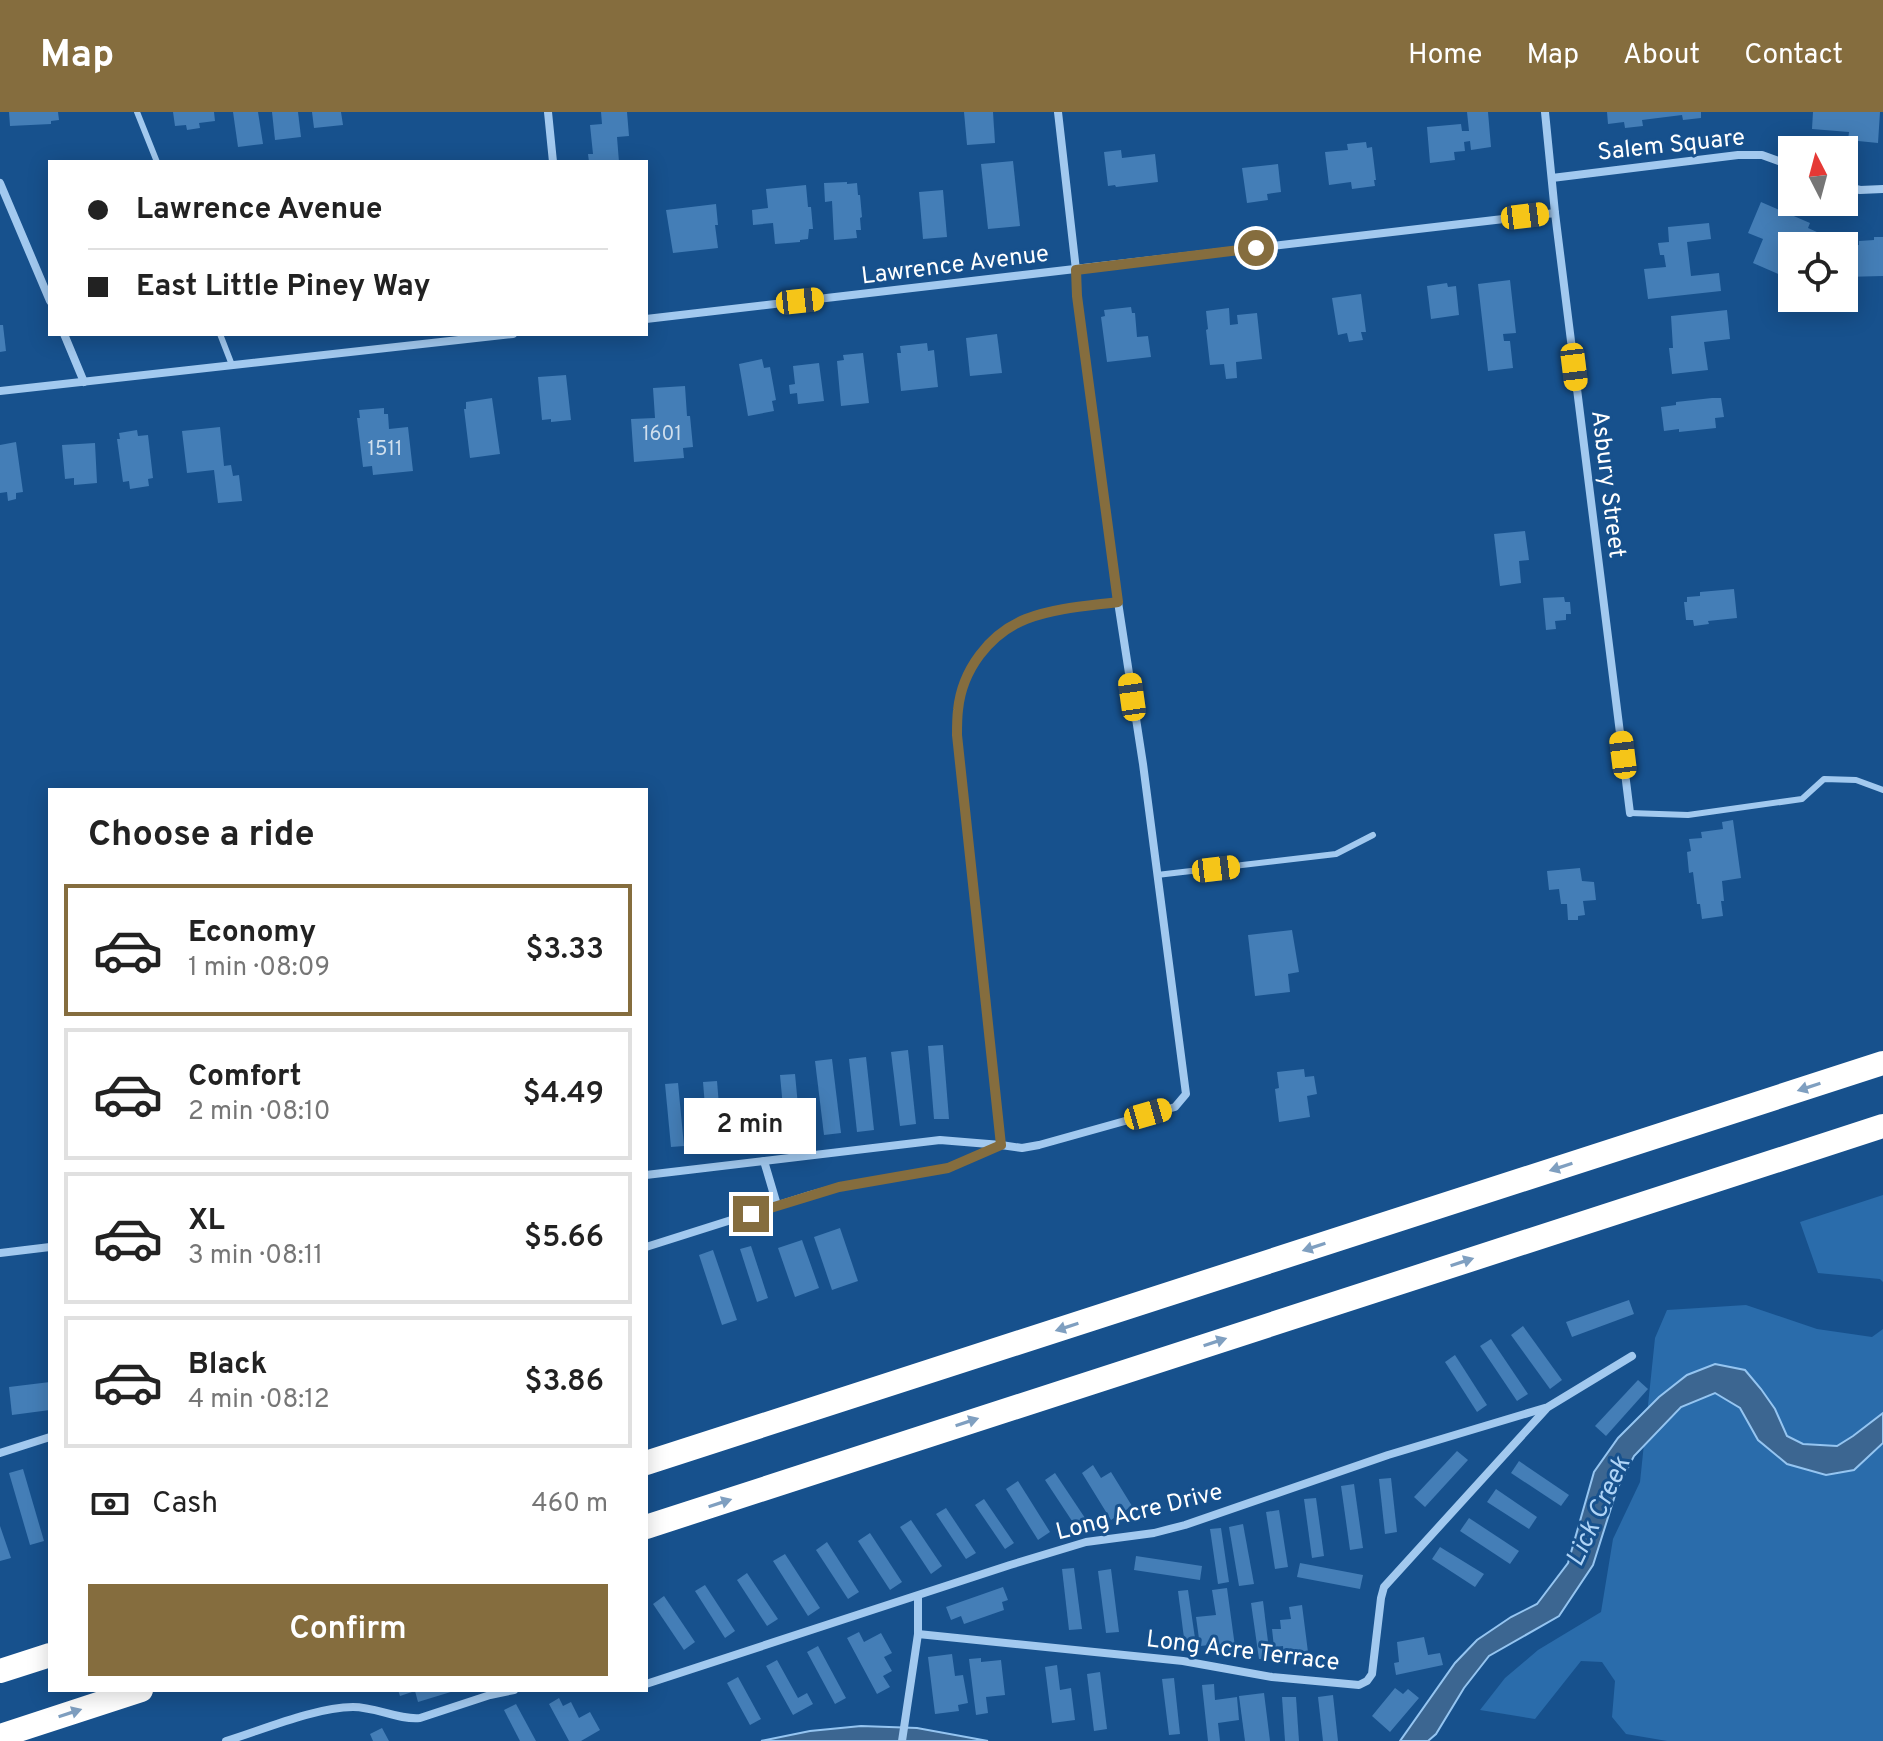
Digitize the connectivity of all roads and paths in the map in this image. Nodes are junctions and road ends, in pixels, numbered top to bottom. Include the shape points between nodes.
1 (137, 112) edge
2 (548, 112) edge
3 (1058, 112) edge
4 (1545, 112) edge
5 (156, 160) edge
6 (553, 160) edge
7 (1778, 161) edge
8 (1552, 178) junction
9 (0, 183) edge
10 (1883, 189) edge
11 (1858, 190) edge
12 (1555, 213) junction
13 (1076, 270) junction
14 (48, 296) edge
15 (648, 319) edge
16 (65, 336) edge
17 (221, 336) edge
18 (495, 336) edge
19 (232, 365) junction
20 (84, 382) junction
21 (0, 391) edge
22 (1118, 602) junction
23 (1883, 790) edge
24 (1630, 813) joint
25 (1373, 835) dead end
26 (1157, 875) junction
27 (1883, 1063) edge
28 (1883, 1126) edge
29 (1001, 1145) junction
30 (764, 1161) junction
31 (648, 1175) edge
32 (777, 1205) junction
33 (648, 1246) edge
34 (48, 1247) edge
35 (0, 1253) edge
36 (1632, 1356) dead end
37 (1548, 1407) junction
38 (48, 1438) edge
39 (0, 1453) edge
40 (648, 1462) edge
41 (648, 1526) edge
42 (918, 1596) junction
43 (918, 1634) junction
44 (48, 1656) edge
45 (0, 1671) edge
46 (648, 1683) edge
47 (135, 1692) edge
48 (504, 1692) edge
49 (0, 1736) edge
50 (226, 1741) edge
51 (902, 1741) edge

1 - 5 lane
2 - 6 street
3 - 13 street
4 - 8 street, Asbury Street
7 - 8 street, Salem Square via 1738,155
8 - 12 street, Asbury Street
9 - 14 street
10 - 11 street
12 - 13 street, Lawrence Avenue
12 - 24 street, Asbury Street
13 - 15 street, Lawrence Avenue
13 - 22 street
16 - 20 street
17 - 19 lane
18 - 19 street
19 - 20 street
20 - 21 street
22 - 26 street
22 - 29 street via 1059,610 1012,626 989,642 972,666 958,708
23 - 24 lane via 1856,780 1824,779 1802,799 1688,815
25 - 26 lane via 1336,854
26 - 29 street via 1186,1094 1175,1107 1039,1145
27 -> 40 highway
41 -> 28 highway
29 - 30 street via 940,1140
29 - 32 street via 948,1168 839,1187
30 - 31 street
30 - 32 street
32 - 33 street
34 - 35 street
36 - 37 street, Long Acre Drive
37 - 42 street, Long Acre Drive via 1185,1525 1086,1542
37 - 43 street, Long Acre Terrace via 1384,1587 1372,1674 1359,1685
38 - 39 street
42 - 43 street
42 - 46 street, Long Acre Drive
43 - 51 street
44 - 45 highway
49 -> 47 highway
48 - 50 street via 411,1719 361,1708 333,1709

